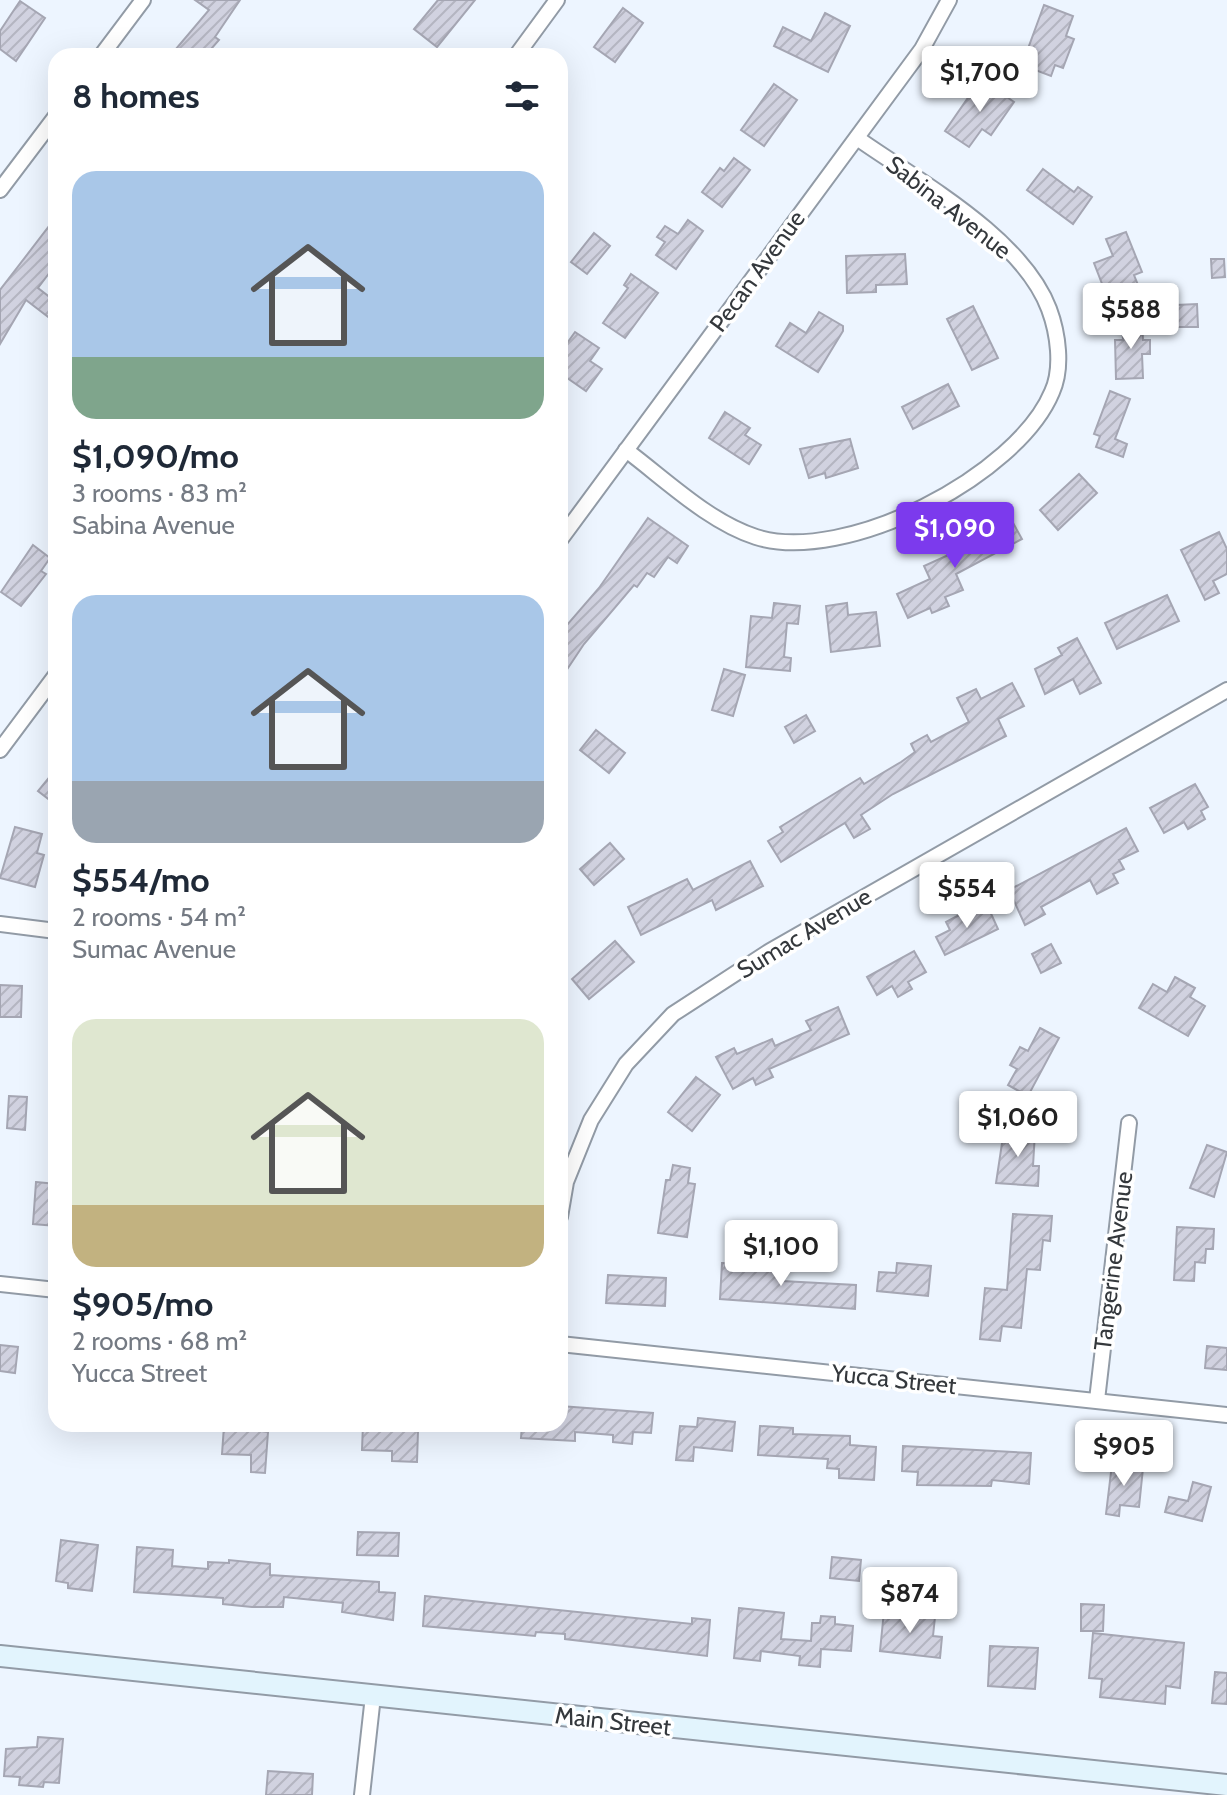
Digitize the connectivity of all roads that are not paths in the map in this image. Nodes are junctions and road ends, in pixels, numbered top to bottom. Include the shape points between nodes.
1 (143, 0) edge
2 (557, 0) edge
3 (949, 0) edge
4 (107, 48) edge
5 (522, 48) edge
6 (48, 127) edge
7 (857, 138) junction
8 (0, 190) edge
9 (626, 450) junction
10 (568, 529) edge
11 (48, 686) edge
12 (1227, 690) edge
13 (0, 750) edge
14 (0, 924) edge
15 (48, 930) edge
16 (1129, 1123) dead end
17 (568, 1177) edge
18 (0, 1284) edge
19 (48, 1289) edge
20 (568, 1345) edge
21 (1097, 1400) junction
22 (1227, 1415) edge
23 (0, 1656) edge
24 (373, 1696) junction
25 (1227, 1785) edge
26 (362, 1795) edge

1 - 4 street
2 - 5 street
3 - 7 street, Pecan Avenue via 922,49
6 - 8 street
7 - 9 street, Pecan Avenue
7 - 9 street, Sabina Avenue via 975,221 1022,264 1049,308 1059,352 1053,390 1026,437 942,497 873,531 807,544 757,537 724,522
9 - 10 street, Pecan Avenue
11 - 13 street
12 - 17 street, Sumac Avenue via 770,951 673,1014 626,1064 591,1120
14 - 15 street
16 - 21 street, Tangerine Avenue
18 - 19 street
20 - 21 street, Yucca Street
21 - 22 street, Yucca Street
23 - 24 main road, Main Street
24 - 25 main road, Main Street
24 - 26 street

